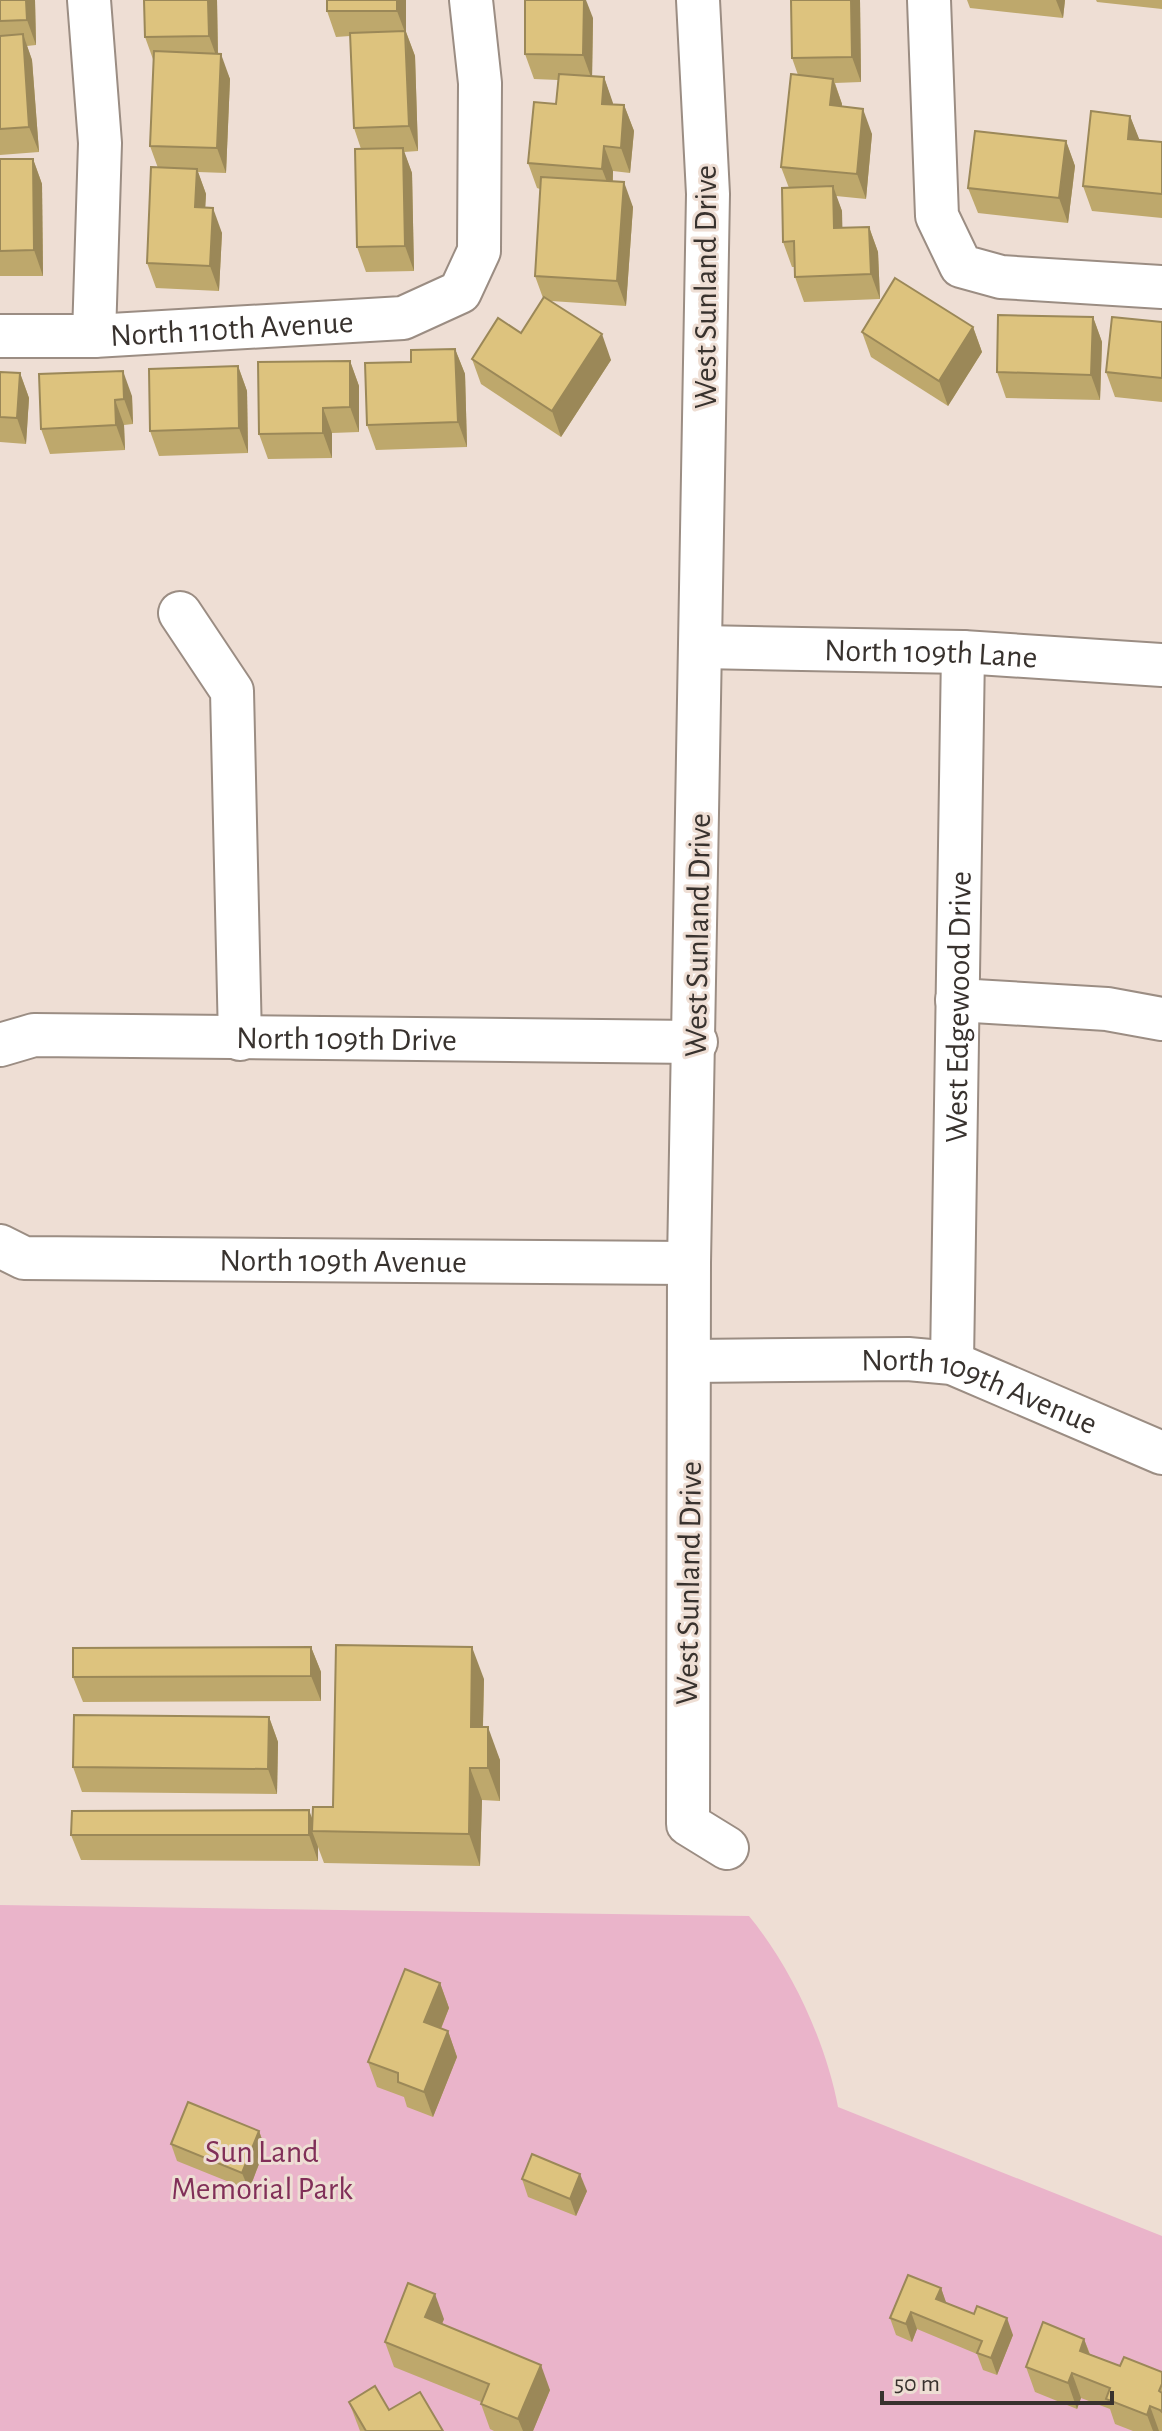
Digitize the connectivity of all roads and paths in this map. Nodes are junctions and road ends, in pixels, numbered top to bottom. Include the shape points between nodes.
1 (89, 0) edge
2 (471, 0) edge
3 (698, 0) edge
4 (929, 0) edge
5 (1162, 287) edge
6 (0, 336) edge
7 (94, 336) junction
8 (180, 613) dead end
9 (701, 647) junction
10 (963, 652) junction
11 (1162, 665) edge
12 (957, 1000) junction
13 (1162, 1019) edge
14 (240, 1039) junction
15 (696, 1042) junction
16 (0, 1045) edge
17 (0, 1246) edge
18 (689, 1263) junction
19 (691, 1361) junction
20 (952, 1363) junction
21 (1162, 1453) edge
22 (727, 1848) dead end

1 - 7 street via 100,143
2 - 7 street, North 110th Avenue via 480,83 479,251 460,292 403,318
3 - 9 street, West Sunland Drive via 708,194
4 - 5 street via 937,216 961,266 1001,277
6 - 7 street, North 110th Avenue
8 - 14 street via 232,691
9 - 10 street, North 109th Lane
9 - 15 street, West Sunland Drive
10 - 11 street, North 109th Lane
10 - 12 street, West Edgewood Drive
12 - 13 street via 1107,1009
12 - 20 street, West Edgewood Drive
14 - 15 street, North 109th Drive
14 - 16 street, North 109th Drive via 34,1035
15 - 18 street, West Sunland Drive
17 - 18 street, North 109th Avenue via 24,1258
18 - 19 street, West Sunland Drive
19 - 20 street, North 109th Avenue
19 - 22 street, West Sunland Drive via 688,1824
20 - 21 street, North 109th Avenue

